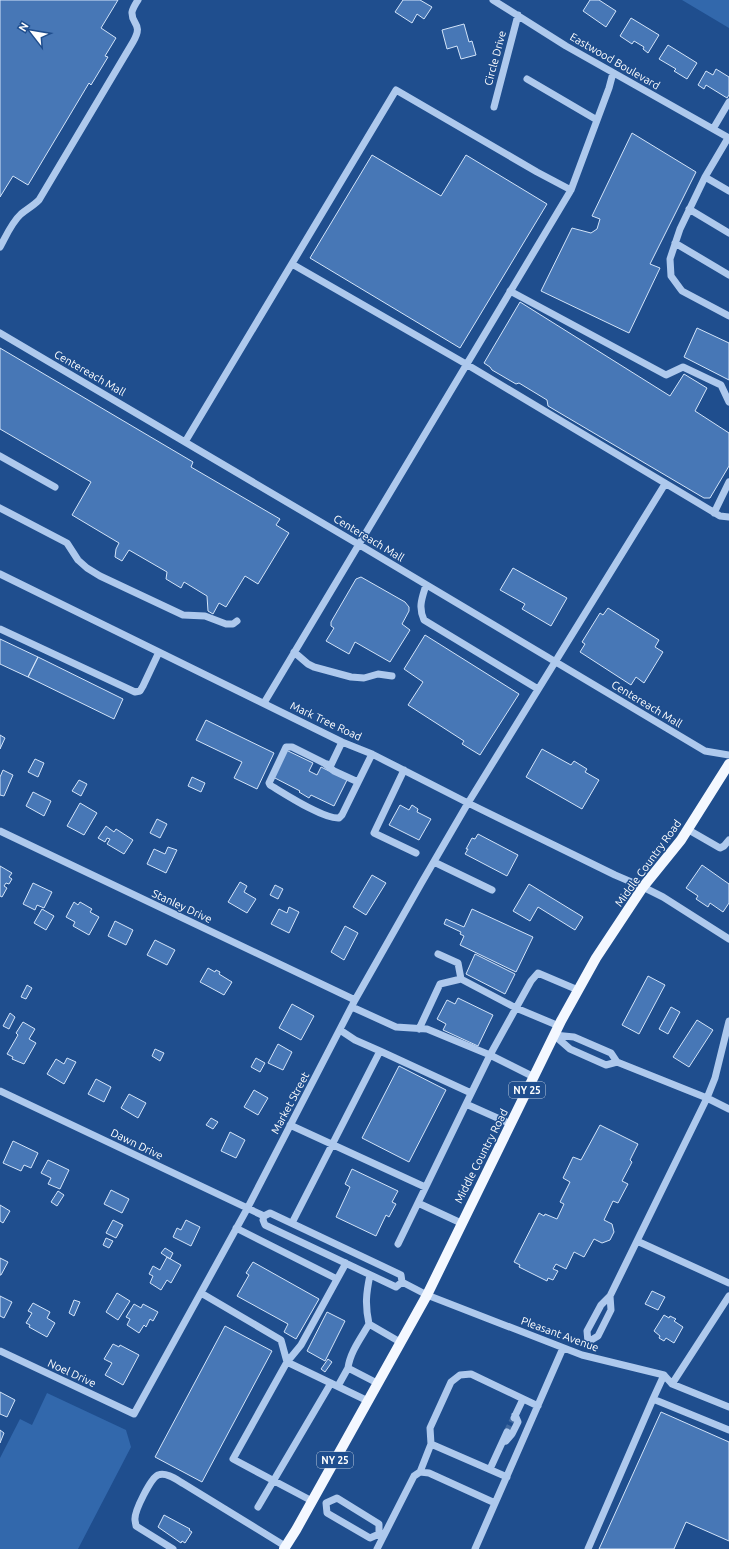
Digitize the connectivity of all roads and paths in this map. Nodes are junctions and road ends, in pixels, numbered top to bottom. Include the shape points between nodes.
1 (138, 0) edge
2 (493, 0) edge
3 (518, 15) junction
4 (613, 73) junction
5 (528, 79) dead end
6 (729, 102) edge
7 (494, 107) dead end
8 (597, 120) junction
9 (713, 129) junction
10 (729, 138) edge
11 (705, 177) junction
12 (571, 190) junction
13 (729, 191) edge
14 (689, 209) junction
15 (729, 234) edge
16 (675, 243) junction
17 (0, 246) edge
18 (292, 264) junction
19 (729, 275) edge
20 (510, 291) junction
21 (729, 316) edge
22 (0, 333) edge
23 (466, 364) junction
24 (729, 402) edge
25 (185, 442) junction
26 (0, 456) edge
27 (729, 482) edge
28 (665, 484) junction
29 (55, 487) dead end
30 (0, 508) edge
31 (714, 513) junction
32 (729, 517) edge
33 (358, 544) junction
34 (0, 574) edge
35 (426, 585) junction
36 (237, 621) dead end
37 (0, 629) edge
38 (159, 652) junction
39 (294, 652) junction
40 (555, 662) junction
41 (392, 676) dead end
42 (538, 689) junction
43 (264, 703) junction
44 (342, 742) junction
45 (372, 754) junction
46 (729, 755) edge
47 (324, 763) junction
48 (729, 764) edge
49 (404, 770) junction
50 (358, 782) junction
51 (468, 803) junction
52 (687, 829) junction
53 (0, 831) edge
54 (729, 840) edge
55 (416, 853) dead end
56 (434, 862) junction
57 (643, 886) junction
58 (492, 890) dead end
59 (729, 939) edge
60 (438, 954) dead end
61 (461, 979) junction
62 (578, 990) junction
63 (354, 1004) junction
64 (516, 1008) junction
65 (729, 1021) edge
66 (559, 1026) junction
67 (419, 1029) junction
68 (340, 1030) junction
69 (554, 1036) junction
70 (380, 1051) junction
71 (490, 1055) junction
72 (617, 1062) junction
73 (534, 1077) junction
74 (0, 1091) edge
75 (471, 1093) junction
76 (707, 1098) junction
77 (466, 1104) junction
78 (729, 1109) edge
79 (511, 1124) junction
80 (290, 1125) junction
81 (331, 1144) junction
82 (426, 1187) junction
83 (418, 1203) junction
84 (247, 1209) junction
85 (264, 1216) junction
86 (292, 1223) junction
87 (461, 1223) junction
88 (236, 1228) junction
89 (637, 1241) junction
90 (398, 1244) dead end
91 (346, 1263) junction
92 (370, 1275) junction
93 (337, 1279) junction
94 (402, 1282) junction
95 (729, 1283) edge
96 (201, 1293) junction
97 (427, 1295) junction
98 (610, 1296) junction
99 (729, 1296) edge
100 (368, 1324) junction
101 (400, 1342) junction
102 (588, 1342) junction
103 (563, 1348) junction
104 (0, 1351) edge
105 (582, 1356) junction
106 (287, 1362) junction
107 (348, 1368) junction
108 (664, 1375) junction
109 (378, 1383) junction
110 (672, 1384) junction
111 (335, 1385) junction
112 (523, 1399) junction
113 (653, 1399) junction
114 (368, 1401) junction
115 (538, 1406) junction
116 (729, 1407) edge
117 (134, 1414) joint
118 (729, 1430) edge
119 (507, 1432) tunnel mouth
120 (431, 1444) junction
121 (500, 1447) junction
122 (490, 1469) junction
123 (420, 1472) junction
124 (507, 1477) junction
125 (274, 1480) junction
126 (313, 1499) junction
127 (326, 1502) junction
128 (495, 1503) junction
129 (258, 1506) dead end
130 (381, 1535) junction
131 (284, 1547) edge
132 (173, 1549) edge
133 (377, 1549) edge
134 (476, 1549) edge
135 (588, 1549) edge

1 - 17 street via 132,11 138,26 137,35 39,200 22,213
2 - 3 street, Eastwood Boulevard
3 - 4 street, Eastwood Boulevard
3 - 7 street, Circle Drive
4 - 8 street
4 - 9 street, Eastwood Boulevard
5 - 8 street
6 - 9 street
8 - 12 street
9 - 10 street, Eastwood Boulevard
10 - 11 street
11 - 13 street
11 - 14 street
12 - 18 street via 396,90
12 - 20 street
14 - 15 street
14 - 16 street
16 - 19 street
16 - 21 street via 670,259 671,276 682,291
18 - 23 street
18 - 25 street
20 - 23 street
20 - 24 street via 666,375 683,367 721,385
22 - 25 street, Centereach Mall
23 - 28 street
23 - 33 street
25 - 33 street, Centereach Mall
26 - 29 street
27 - 31 street
28 - 31 street
28 - 40 street, Market Street
30 - 36 street via 67,543 78,560 100,576 183,615 205,616 226,624
31 - 32 street
33 - 35 street, Centereach Mall
33 - 39 street
34 - 38 street, Mark Tree Road
35 - 40 street, Centereach Mall
35 - 42 street via 420,603 424,620
37 - 38 street via 135,692 140,691
38 - 43 street, Mark Tree Road
39 - 41 street via 314,667 351,677 364,678 378,674
39 - 43 street
40 - 42 street, Market Street
40 - 46 street, Centereach Mall via 705,751
42 - 51 street, Market Street
43 - 44 street, Mark Tree Road
44 - 45 street, Mark Tree Road
44 - 47 street via 330,765
45 - 49 street, Mark Tree Road
45 - 50 street
47 - 50 street via 334,771
47 - 50 street via 287,746 269,781 270,786 314,810 339,818
48 - 52 main road, Middle Country Road / NY 25
49 - 51 street, Mark Tree Road
49 - 55 street via 374,833
51 - 56 street, Market Street
51 - 57 street, Mark Tree Road via 615,875
52 - 54 street via 720,848
52 - 57 main road, Middle Country Road / NY 25
53 - 63 street, Stanley Drive
56 - 58 street
56 - 63 street, Market Street
57 - 59 street, Mark Tree Road
57 - 62 main road, Middle Country Road / NY 25
60 - 61 street via 458,963
61 - 64 street
61 - 67 street via 440,984
62 - 64 street via 538,973
62 - 66 main road, Middle Country Road / NY 25
63 - 67 street, Stanley Drive via 396,1027
63 - 68 street, Market Street
64 - 66 street
64 - 71 street
65 - 76 street via 715,1078
66 - 69 main road, Middle Country Road / NY 25
67 - 71 street, Stanley Drive via 427,1029
68 - 70 street via 354,1040
68 - 80 street, Market Street
69 - 72 street via 574,1037 611,1053
69 - 72 street via 570,1049 606,1065
69 - 73 main road, Middle Country Road / NY 25
70 - 75 street
70 - 81 street
71 - 73 street, Stanley Drive
71 - 75 street
72 - 76 street
73 - 79 main road, Middle Country Road / NY 25
74 - 84 street, Dawn Drive
75 - 77 street
76 - 78 street
76 - 89 street
77 - 79 street
77 - 82 street
79 - 87 main road, Middle Country Road / NY 25
80 - 81 street
80 - 84 street, Market Street
81 - 82 street
81 - 86 street
82 - 83 street
83 - 87 street
83 - 90 street
84 - 85 street, Dawn Drive
84 - 88 street, Market Street
85 - 86 street, Dawn Drive via 270,1213
85 - 91 street, Dawn Drive via 265,1225
86 - 94 street, Dawn Drive via 401,1274
87 - 97 main road, Middle Country Road / NY 25
88 - 93 street
88 - 96 street, Market Street
89 - 95 street
89 - 98 street
91 - 92 street, Dawn Drive
91 - 93 street
92 - 94 street, Dawn Drive via 396,1287
92 - 100 street via 365,1308
93 - 106 street via 301,1345
94 - 97 street, Dawn Drive
96 - 106 street via 282,1340
96 - 117 street, Market Street
97 - 101 main road, Middle Country Road / NY 25
97 - 103 street, Pleasant Avenue
98 - 102 street via 601,1305 587,1331
98 - 102 street via 611,1310 598,1336
99 - 110 street
100 - 101 street
100 - 107 street via 353,1352
101 - 109 main road, Middle Country Road / NY 25
102 - 105 street
103 - 105 street, Pleasant Avenue
103 - 115 street
104 - 117 street, Noel Drive
105 - 108 street, Pleasant Avenue
106 - 111 street
106 - 125 street via 233,1459
107 - 109 street
107 - 111 street
108 - 110 street
108 - 113 street
109 - 114 main road, Middle Country Road / NY 25
110 - 116 street
111 - 114 street
111 - 125 street
112 - 115 street
112 - 120 street via 471,1374 460,1376 451,1382 430,1428
112 - 121 street via 514,1418 518,1422 512,1434
113 - 118 street
113 - 135 street
114 - 126 main road, Middle Country Road / NY 25
115 - 124 street
119 - 121 street
120 - 122 street
120 - 123 street
121 - 122 street
122 - 124 street
123 - 128 street via 430,1473
123 - 130 street via 414,1476
124 - 128 street
125 - 126 street
125 - 129 street
126 - 127 street
126 - 131 main road, Middle Country Road / NY 25
127 - 130 street via 327,1513 370,1538
127 - 130 street via 337,1498 379,1524
128 - 134 street
130 - 133 street
131 - 132 street via 184,1484 168,1475 160,1474 148,1487 134,1520 136,1526

